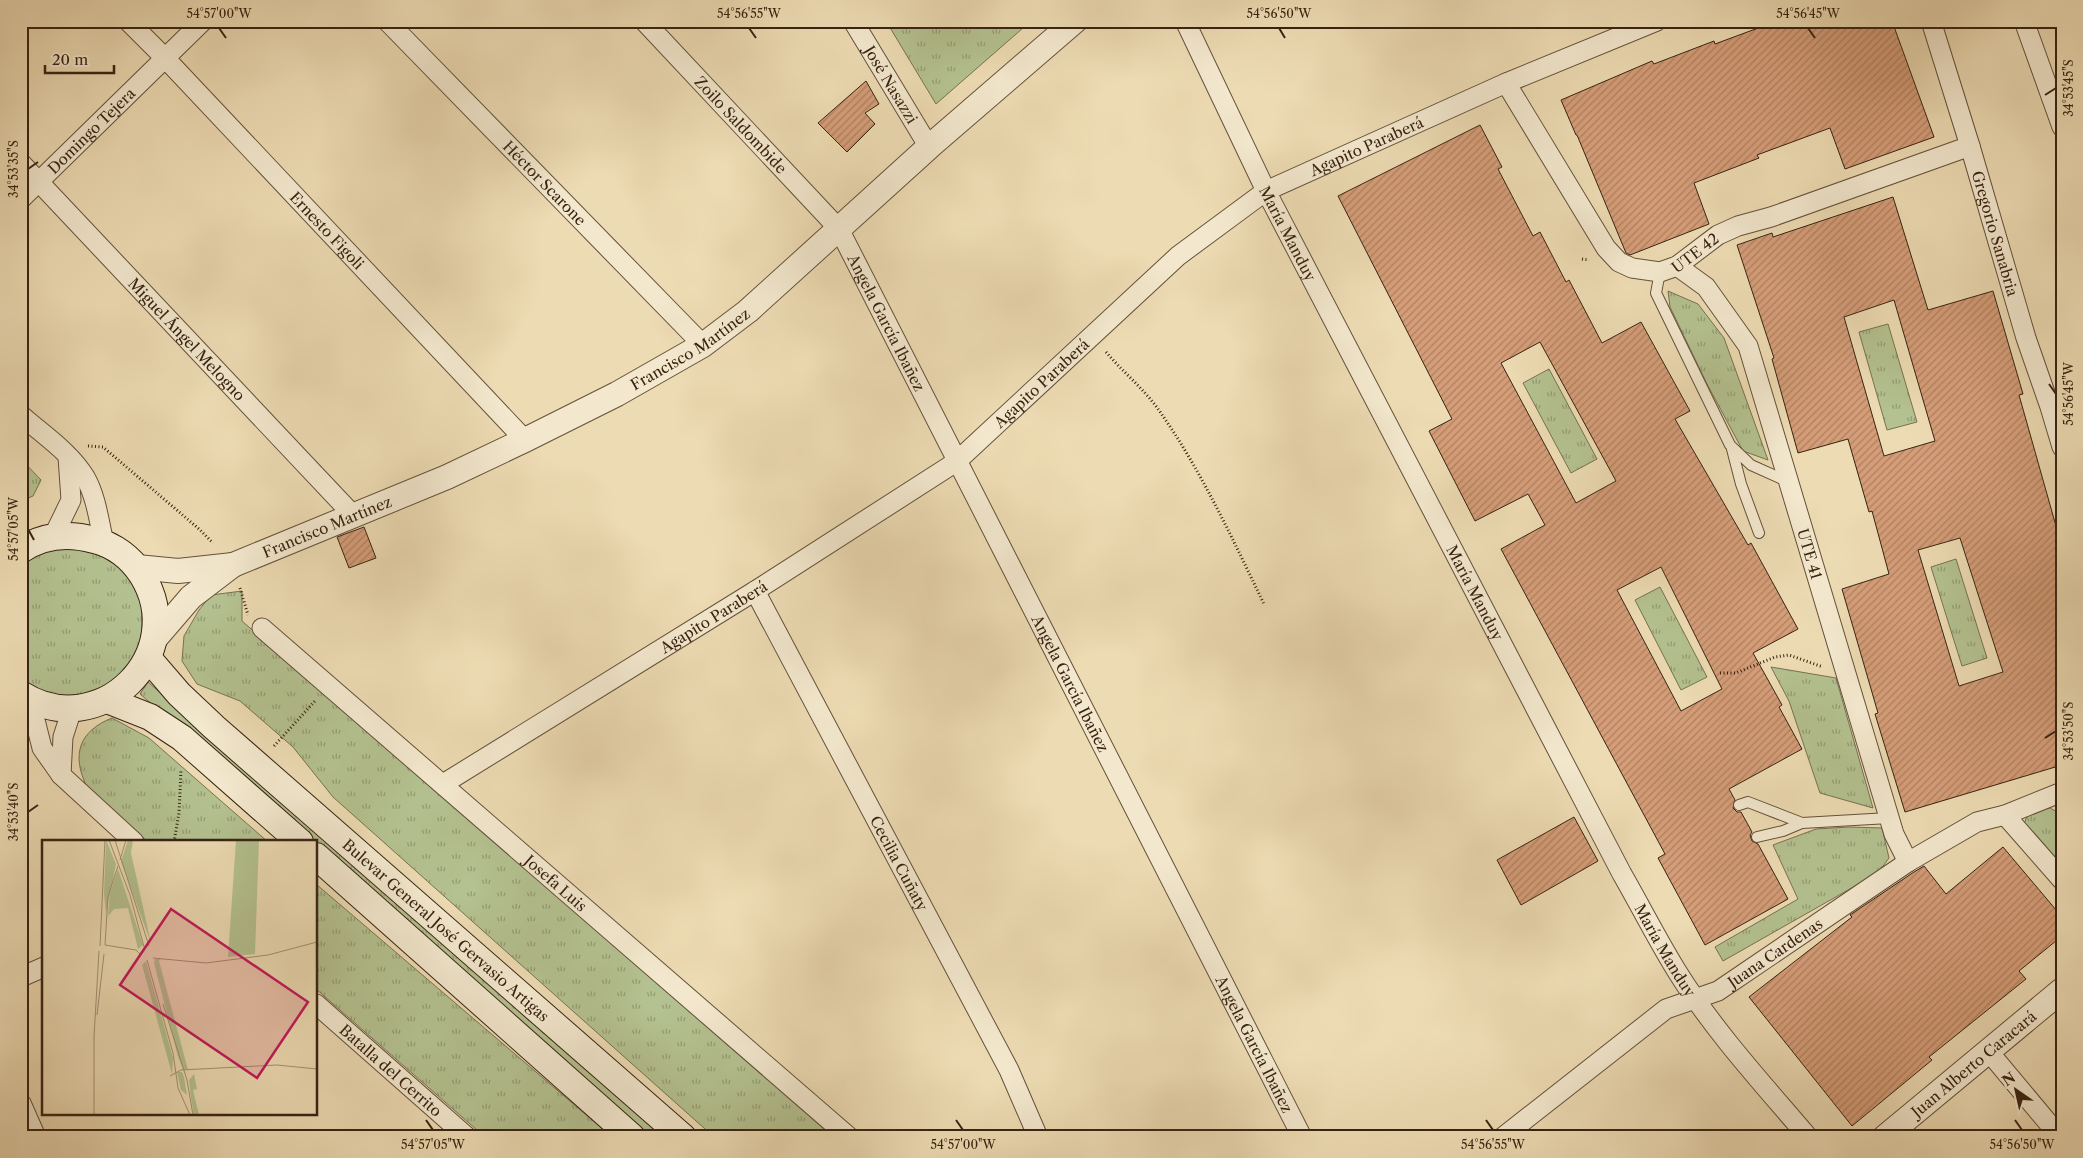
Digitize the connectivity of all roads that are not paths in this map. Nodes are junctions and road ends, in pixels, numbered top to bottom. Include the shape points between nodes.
1 (128, 21) edge
2 (203, 21) edge
3 (387, 21) edge
4 (644, 21) edge
5 (853, 21) edge
6 (1075, 21) edge
7 (1185, 21) edge
8 (1656, 21) edge
9 (1931, 21) edge
10 (2024, 21) edge
11 (165, 58) junction
12 (1506, 83) junction
13 (2062, 126) edge
14 (1970, 146) junction
15 (929, 148) junction
16 (21, 163) edge
17 (39, 181) junction
18 (1266, 191) junction
19 (21, 199) edge
20 (839, 229) junction
21 (1669, 269) junction
22 (703, 345) junction
23 (21, 415) edge
24 (525, 440) junction
25 (2062, 447) edge
26 (1732, 448) junction
27 (61, 450) junction
28 (956, 462) junction
29 (1789, 482) junction
30 (353, 515) junction
31 (1760, 533) dead end
32 (53, 537) junction
33 (104, 543) junction
34 (23, 546) edge
35 (233, 565) junction
36 (137, 567) junction
37 (755, 591) junction
38 (262, 628) road end
39 (151, 649) junction
40 (26, 697) edge
41 (107, 700) junction
42 (72, 709) junction
43 (61, 775) junction
44 (443, 784) junction
45 (2062, 792) edge
46 (1739, 805) dead end
47 (2005, 815) junction
48 (1890, 818) junction
49 (1802, 823) junction
50 (1757, 836) dead end
51 (132, 840) edge
52 (298, 840) edge
53 (318, 858) edge
54 (1908, 862) junction
55 (2062, 880) edge
56 (42, 968) edge
57 (21, 977) edge
58 (2062, 990) edge
59 (1696, 998) junction
60 (318, 1006) edge
61 (1989, 1052) junction
62 (21, 1103) edge
63 (36, 1137) edge
64 (467, 1137) edge
65 (632, 1137) edge
66 (683, 1137) edge
67 (849, 1137) edge
68 (1038, 1137) edge
69 (1302, 1137) edge
70 (1503, 1137) edge
71 (1808, 1137) edge
72 (1885, 1137) edge
73 (2060, 1137) edge

1 - 11 street, Ernesto Figoli
2 - 11 street, Domingo Tejera
3 - 22 street, Héctor Scarone
4 - 20 street, Zoilo Saldombide
5 - 15 street, José Nasazzi
6 - 15 street, Francisco Martínez
7 - 18 street, María Manduy
8 - 12 street, Agapito Paraberá
9 - 14 street, Gregorio Sanabria
10 - 13 street
11 - 17 street, Domingo Tejera
11 - 24 street, Ernesto Figoli
12 - 18 street, Agapito Paraberá
12 - 21 street, UTE 42 via 1606,248 1620,262 1632,268
14 - 21 street, UTE 42 via 1738,226 1718,235
14 - 25 street, Gregorio Sanabria via 2026,338
15 - 20 street, Francisco Martínez
16 - 17 street, Miguel Ángel Melogno
17 - 19 street, Domingo Tejera
17 - 30 street, Miguel Ángel Melogno
18 - 28 street, Agapito Paraberá via 1178,256
18 - 59 street, María Manduy via 1622,874 1678,973
20 - 22 street, Francisco Martínez via 748,311
20 - 28 street, Angela García Ibañez
21 - 26 lane via 1656,293
21 - 29 street, UTE 41 via 1706,287 1748,346
22 - 24 street, Francisco Martínez via 618,394
23 - 27 street
24 - 30 street, Francisco Martínez via 447,477
26 - 29 lane via 1751,465
26 - 31 lane via 1741,484
27 - 32 street via 71,500
27 - 33 street via 84,476 94,497
28 - 37 street, Agapito Paraberá
28 - 69 street, Angela García Ibañez
29 - 48 street, UTE 41
30 - 35 street, Francisco Martínez
32 - 33 main road via 79,536
32 - 34 main road
33 - 36 main road
35 - 36 street, Francisco Martínez via 178,570
35 - 39 street, Francisco Martínez via 191,597
36 - 39 main road via 153,602 156,620
37 - 44 street, Agapito Paraberá
37 - 68 street, Cecilia Cuñaty via 1008,1070
38 - 44 street, Josefa Luis
39 - 41 main road via 131,683
39 - 66 main road, Bulevar General José Gervasio Artigas via 179,694
40 - 42 main road via 51,707
40 - 43 street via 42,748
41 - 42 main road
41 - 52 main road via 150,717 182,738
42 - 43 street via 63,737
43 - 51 street
44 - 67 street, Josefa Luis
45 - 47 street, Juana Cardenas
46 - 49 lane via 1748,802
47 - 54 street, Juana Cardenas via 1977,822
47 - 55 street
48 - 49 lane
48 - 54 street, UTE 41
49 - 50 lane
53 - 65 main road, Bulevar General José Gervasio Artigas
54 - 59 street, Juana Cardenas via 1718,991
56 - 57 street
58 - 61 street, Juan Alberto Caracará
59 - 70 street, Juana Cardenas via 1666,1009
59 - 71 street, María Manduy
60 - 64 street, Batalla del Cerrito
61 - 72 street, Juan Alberto Caracará
61 - 73 street
62 - 63 street

